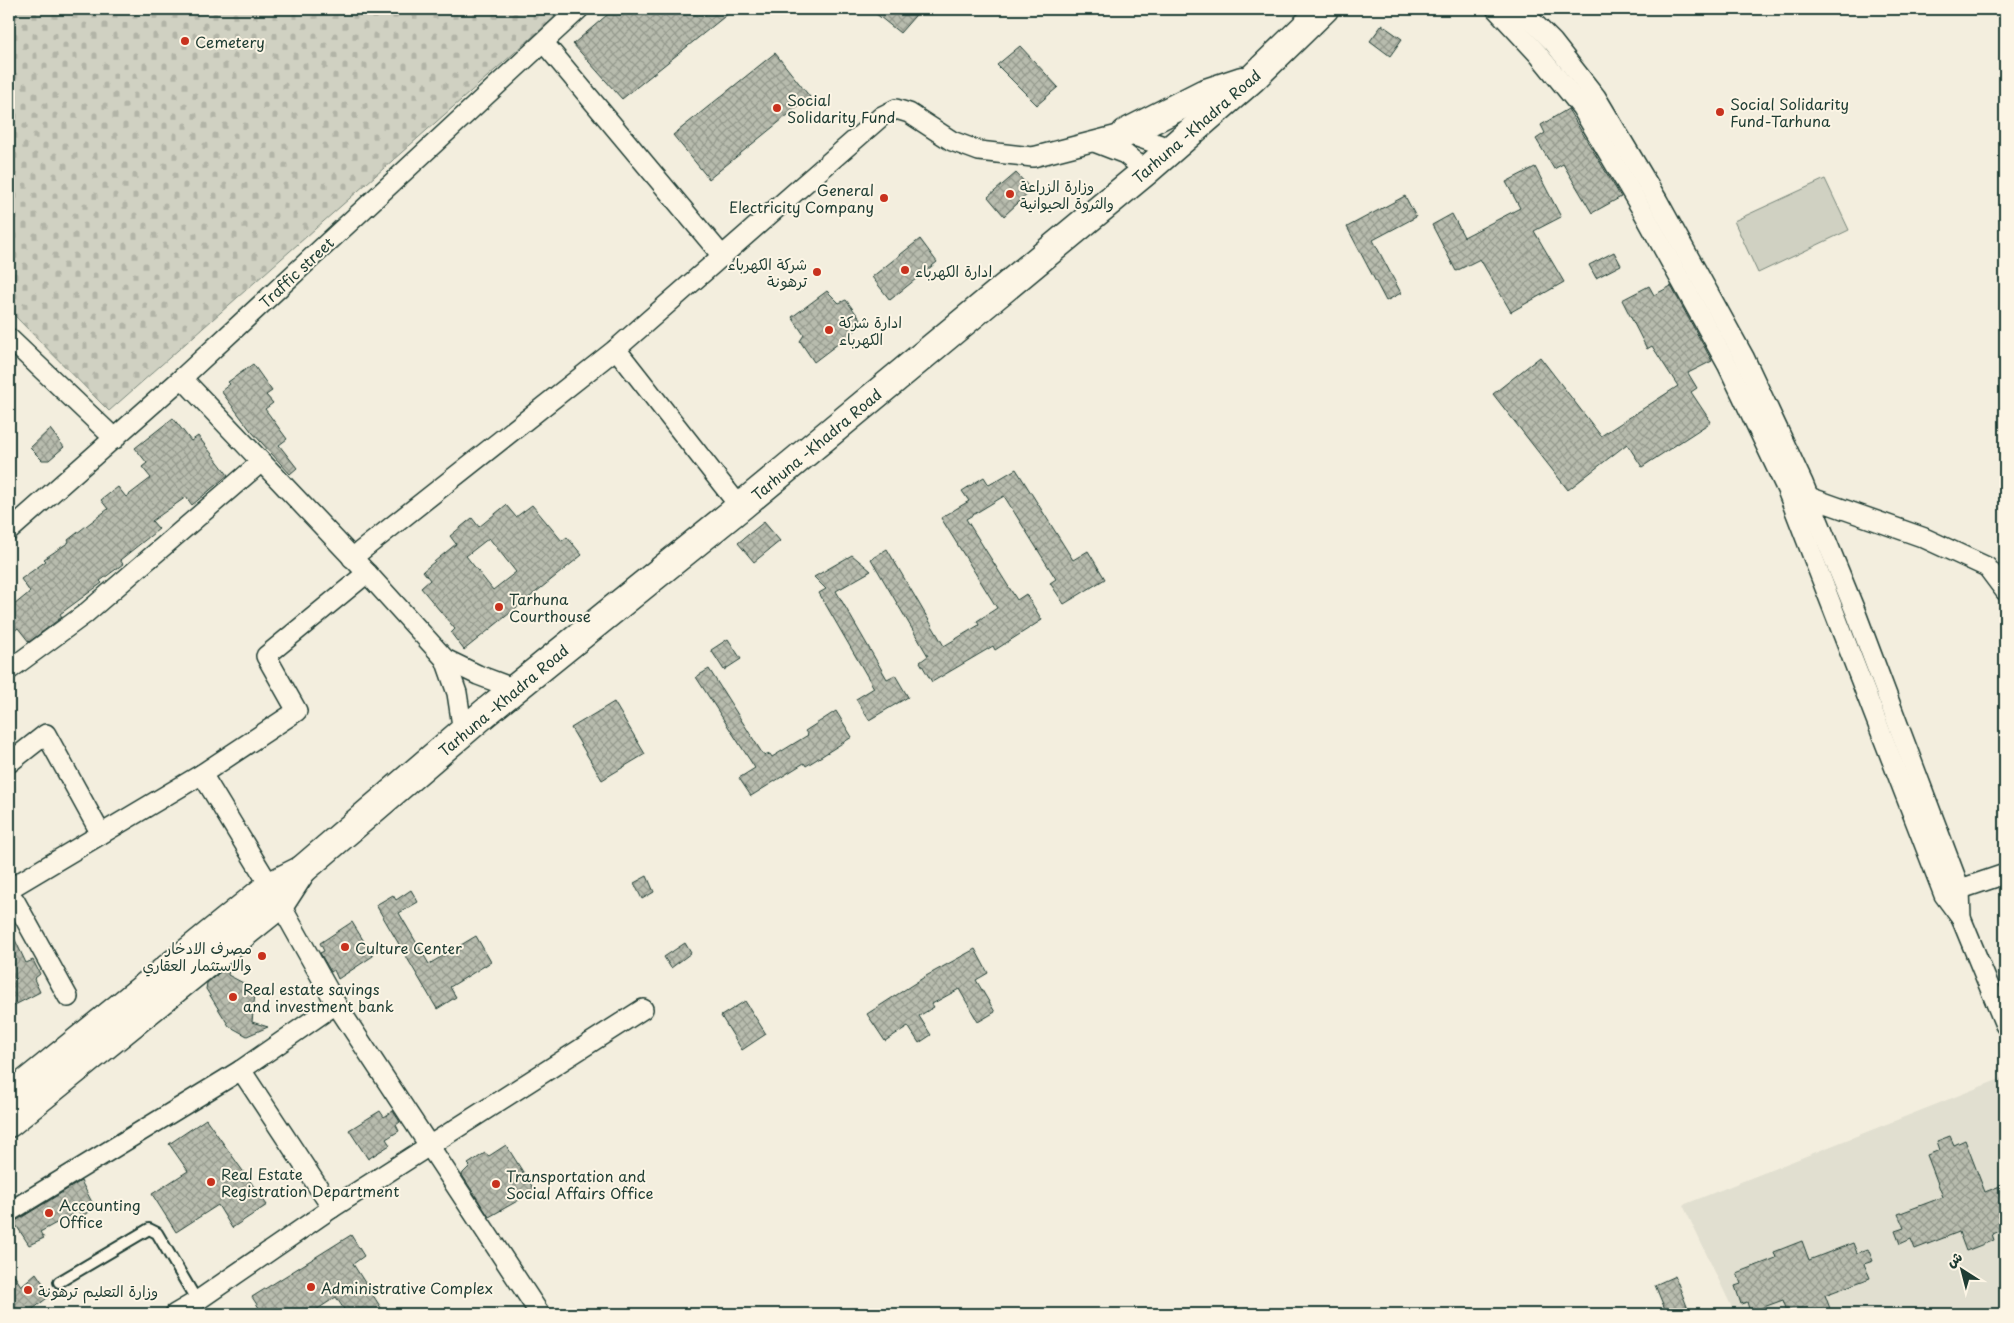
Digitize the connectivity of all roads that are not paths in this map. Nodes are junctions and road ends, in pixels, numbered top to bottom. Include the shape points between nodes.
1 (579, 9) edge
2 (1324, 9) edge
3 (1496, 9) edge
4 (1520, 9) edge
5 (544, 43) junction
6 (1253, 78) junction
7 (1126, 133) junction
8 (1094, 142) junction
9 (1172, 149) junction
10 (1146, 171) junction
11 (723, 257) junction
12 (1690, 278) junction
13 (10, 342) edge
14 (616, 349) junction
15 (182, 378) junction
16 (115, 439) junction
17 (260, 462) junction
18 (1809, 497) junction
19 (740, 507) junction
20 (9, 531) edge
21 (352, 558) junction
22 (367, 573) junction
23 (2005, 591) edge
24 (445, 659) junction
25 (9, 670) edge
26 (515, 689) junction
27 (464, 732) junction
28 (9, 763) edge
29 (202, 774) junction
30 (101, 834) junction
31 (2005, 874) edge
32 (9, 890) edge
33 (1952, 892) junction
34 (9, 895) edge
35 (275, 895) junction
36 (68, 997) dead end
37 (336, 1004) junction
38 (643, 1009) dead end
39 (2005, 1024) edge
40 (241, 1070) junction
41 (9, 1097) edge
42 (9, 1123) edge
43 (428, 1146) junction
44 (332, 1208) junction
45 (9, 1212) edge
46 (59, 1282) dead end
47 (201, 1308) edge
48 (175, 1314) edge
49 (540, 1314) edge

1 - 5 street, Traffic street
2 - 6 highway, Tarhuna -Khadra Road
3 - 12 street via 1538,54 1581,108 1642,210
4 - 12 street via 1553,42 1596,97 1658,200
5 - 11 street
5 - 15 street, Traffic street
6 - 7 highway via 1203,94
6 - 9 highway, Tarhuna -Khadra Road
7 - 8 street
7 - 9 street
8 - 10 street via 1125,154
8 - 11 street via 1032,157 979,151 952,141 909,113 896,109 882,116
9 - 10 highway, Tarhuna -Khadra Road
10 - 19 highway, Tarhuna -Khadra Road
11 - 14 street
12 - 18 street via 1744,358
12 - 33 street via 1787,490
13 - 16 street
14 - 19 street
14 - 21 street
15 - 16 street, Traffic street
15 - 17 street
16 - 20 street, Traffic street
17 - 21 street
17 - 25 street via 85,614
18 - 23 street via 1922,537 1987,567
18 - 33 street via 1856,613
19 - 26 highway, Tarhuna -Khadra Road
21 - 22 street
22 - 24 street
22 - 29 street via 266,656 297,711
24 - 26 street via 478,676
24 - 27 street via 457,693
26 - 27 highway, Tarhuna -Khadra Road
27 - 35 highway, Tarhuna -Khadra Road
28 - 30 street via 46,734
29 - 30 street
29 - 35 street
30 - 32 street
31 - 33 street
33 - 39 street
34 - 36 street via 16,901
35 - 37 street
35 - 41 highway
35 - 42 highway
37 - 40 street
37 - 43 street
38 - 43 street
40 - 44 street
40 - 45 street
43 - 44 street
43 - 49 street
44 - 47 street
46 - 47 lane via 149,1229 157,1233
47 - 48 street

